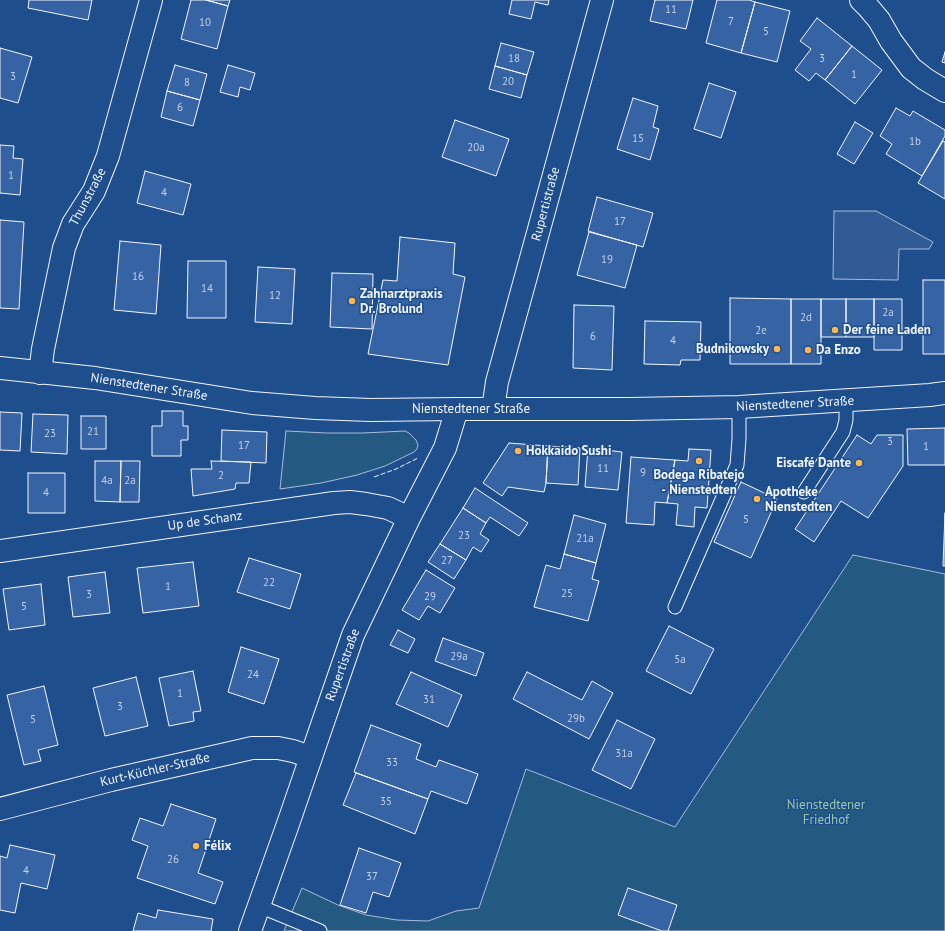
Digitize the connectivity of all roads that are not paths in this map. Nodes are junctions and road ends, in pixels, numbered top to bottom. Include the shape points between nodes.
1 (151, 0) edge
2 (602, 0) edge
3 (861, 0) edge
4 (945, 91) edge
5 (0, 368) edge
6 (40, 373) junction
7 (945, 393) edge
8 (846, 401) junction
9 (739, 407) junction
10 (457, 409) junction
11 (493, 409) junction
12 (804, 492) dead end
13 (409, 518) junction
14 (0, 551) edge
15 (675, 607) dead end
16 (310, 757) junction
17 (0, 809) edge
18 (259, 906) junction
19 (250, 931) edge
20 (320, 931) edge

1 - 6 street, Thunstraße via 108,156 94,191 73,224 64,248
2 - 11 street, Rupertistraße via 497,382
3 - 4 street via 879,20 911,68
5 - 6 street, Nienstedtener Straße
6 - 10 street, Nienstedtener Straße via 96,378 252,403 297,407 371,410
7 - 8 street, Nienstedtener Straße
8 - 9 street, Nienstedtener Straße
8 - 12 lane via 843,432
9 - 11 street, Nienstedtener Straße
9 - 15 lane via 737,465
10 - 11 street, Nienstedtener Straße
10 - 13 street, Rupertistraße via 445,448
13 - 14 street, Up de Schanz via 388,508 350,502 334,503
13 - 16 street, Rupertistraße via 353,635
16 - 17 street, Kurt-Küchler-Straße via 278,748 252,748 111,780
16 - 18 street, Rupertistraße
18 - 19 street, Rupertistraße
18 - 20 lane

